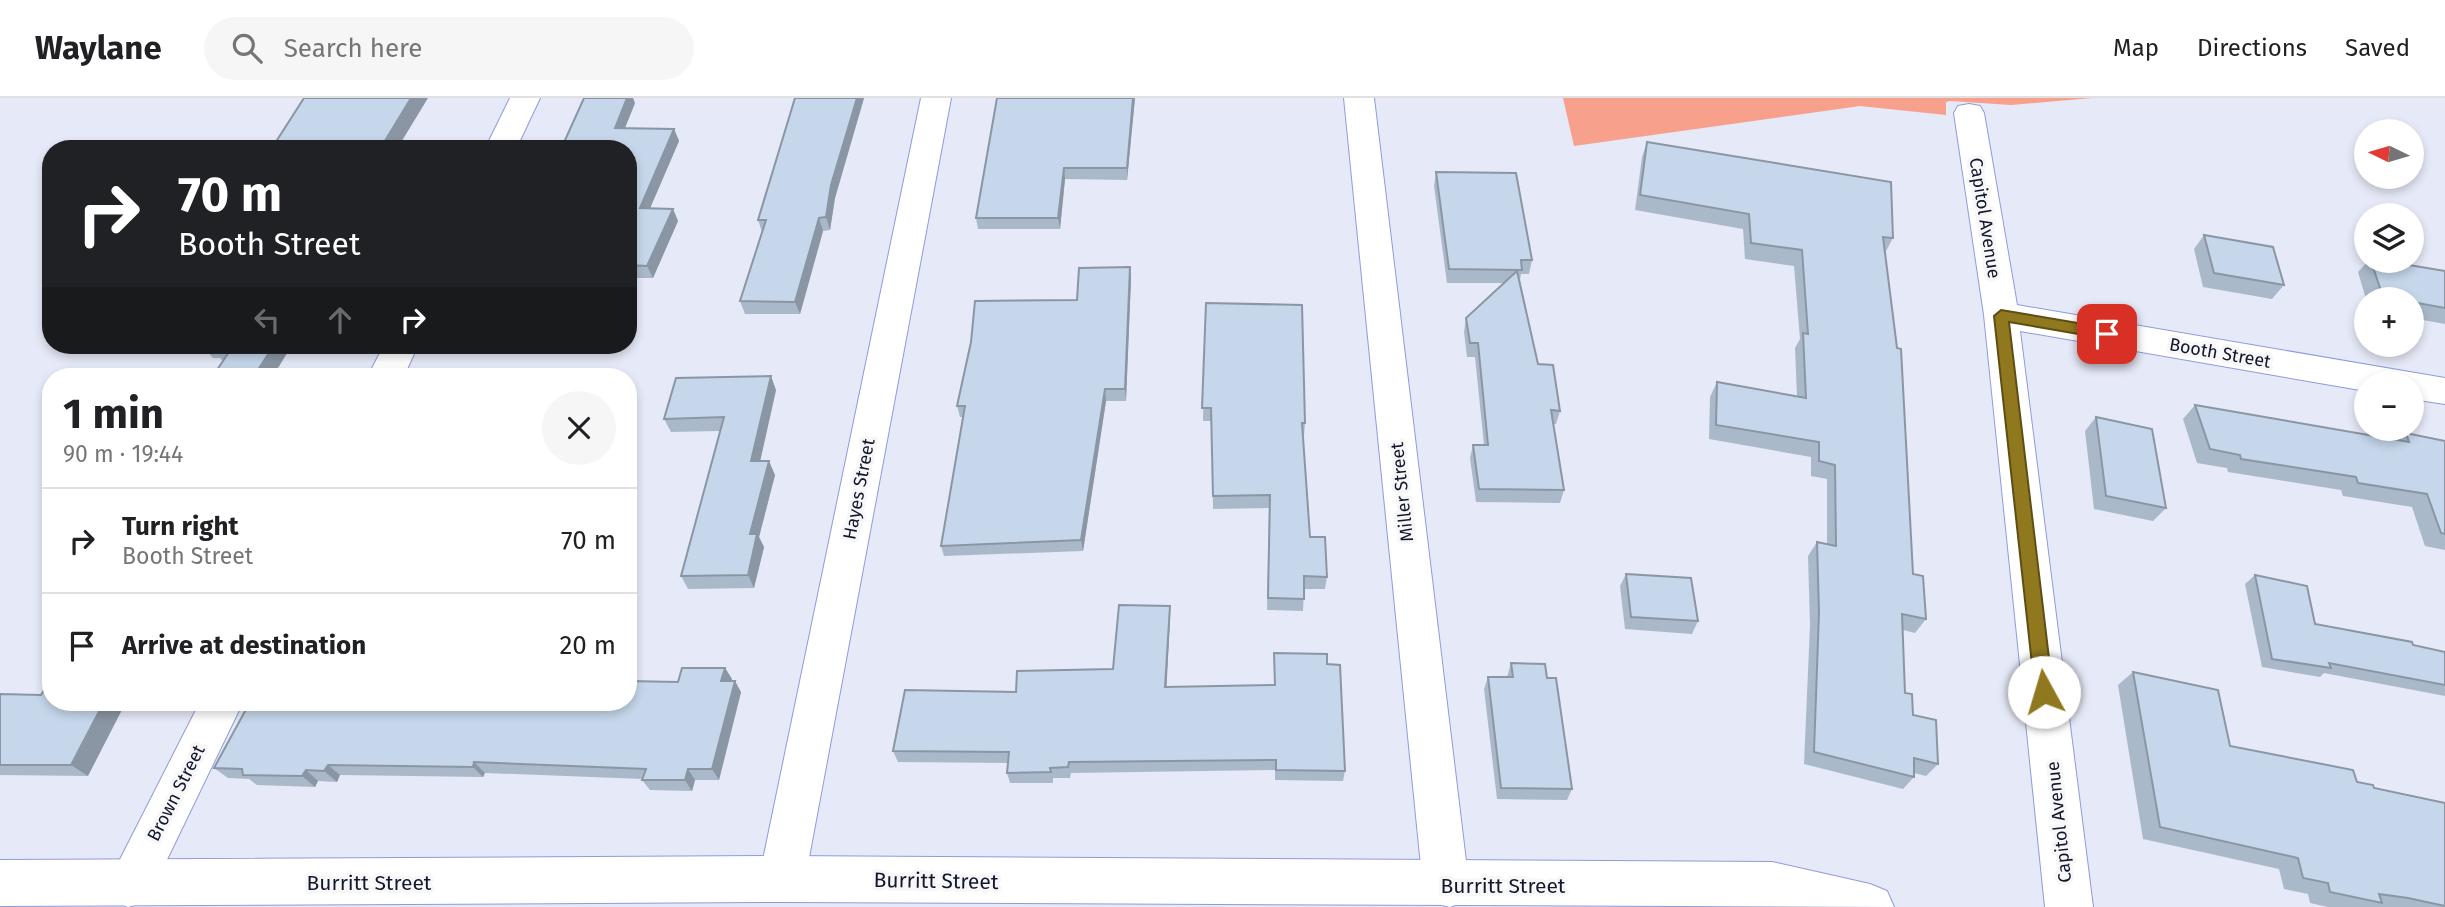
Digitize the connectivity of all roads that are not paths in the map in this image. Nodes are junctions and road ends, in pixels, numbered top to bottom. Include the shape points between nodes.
1 (525, 98) edge
2 (936, 98) edge
3 (1359, 98) edge
4 (1969, 113) dead end
5 (504, 140) edge
6 (2001, 316) junction
7 (2354, 376) edge
8 (2424, 388) edge
9 (2445, 391) edge
10 (218, 711) edge
11 (782, 879) junction
12 (0, 883) edge
13 (131, 885) junction
14 (1446, 886) junction
15 (1870, 907) edge
16 (2069, 907) edge

1 - 5 street
2 - 11 street, Hayes Street
3 - 14 street, Miller Street
4 - 6 street, Capitol Avenue
6 - 7 street, Booth Street
6 - 16 street, Capitol Avenue
8 - 9 street
10 - 13 street, Brown Street
11 - 13 street, Burritt Street
11 - 14 street, Burritt Street
12 - 13 street, Burritt Street
14 - 15 street, Burritt Street via 1772,885

